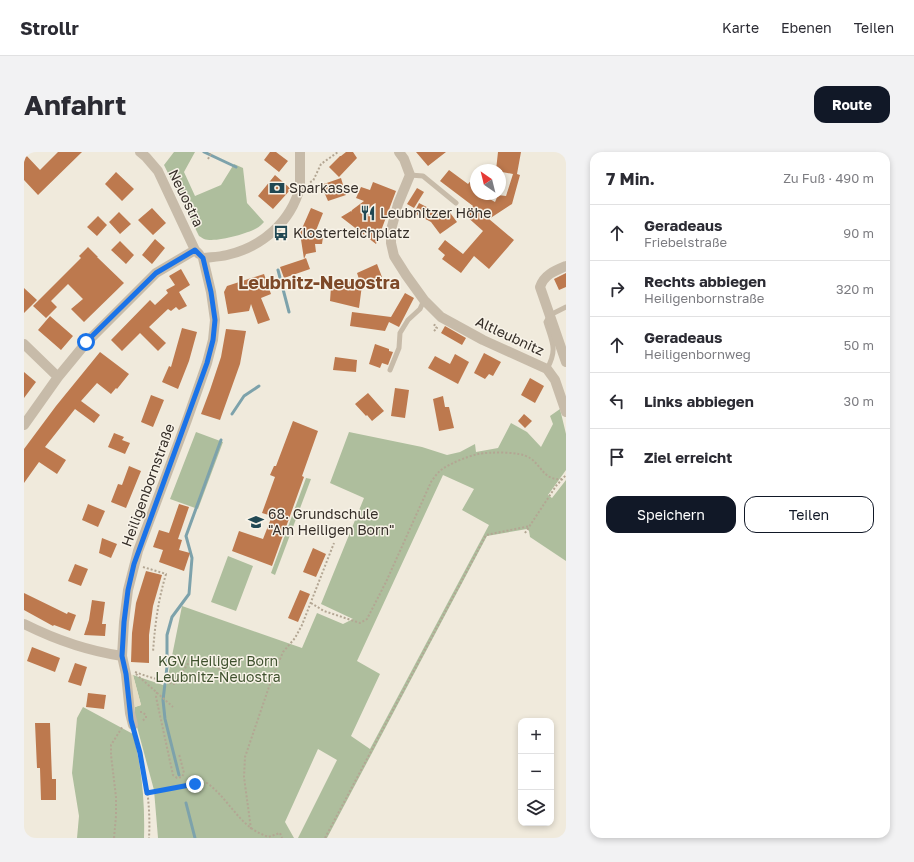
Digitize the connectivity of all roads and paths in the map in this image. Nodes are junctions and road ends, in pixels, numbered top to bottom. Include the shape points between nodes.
1 (140, 152) edge
2 (212, 152) edge
3 (300, 152) edge
4 (338, 152) edge
5 (399, 152) edge
6 (208, 159) dead end
7 (410, 175) junction
8 (300, 187) junction
9 (456, 203) dead end
10 (195, 250) junction
11 (203, 258) junction
12 (566, 266) edge
13 (424, 300) junction
14 (566, 307) edge
15 (550, 315) junction
16 (437, 328) dead end
17 (434, 331) dead end
18 (562, 343) edge
19 (24, 344) edge
20 (566, 362) edge
21 (547, 369) junction
22 (390, 370) dead end
23 (58, 377) junction
24 (566, 412) edge
25 (24, 425) edge
26 (566, 475) edge
27 (562, 479) junction
28 (530, 526) junction
29 (525, 533) dead end
30 (334, 543) dead end
31 (134, 564) junction
32 (311, 603) junction
33 (24, 624) edge
34 (153, 652) dead end
35 (122, 656) junction
36 (228, 672) dead end
37 (158, 693) junction
38 (173, 707) dead end
39 (129, 724) junction
40 (179, 754) dead end
41 (147, 793) junction
42 (251, 828) junction
43 (114, 838) edge
44 (148, 838) edge
45 (282, 838) edge
46 (325, 838) edge

1 - 10 street, Neuostra via 158,171
2 - 6 path
3 - 8 street
4 - 8 path via 321,164 313,181
5 - 7 street
7 - 9 lane via 423,176
7 - 13 street, Altleubnitz via 398,204 391,230 391,243 394,256
8 - 11 street via 296,202 288,215 256,245 228,255
10 - 11 street, Neuostra
10 - 23 street via 156,273 86,342
11 - 31 street, Heiligenbornstraße via 215,320 213,340 205,370
12 - 15 street via 543,279 540,287
13 - 21 street, Altleubnitz via 441,317 483,340
13 - 22 lane via 400,333 399,348
14 - 15 lane
15 - 18 street
15 - 21 lane via 546,322 554,353
16 - 17 path
18 - 20 street
19 - 23 street
21 - 24 street, Altleubnitz via 555,380
23 - 25 street
26 - 27 path
27 - 28 path
27 - 32 path via 556,480 547,476 529,458 515,453 478,454 454,463 439,471 431,482 367,619 360,623 324,611
28 - 29 path
28 - 46 path via 486,536
30 - 32 path
31 - 34 path via 166,574 155,621
31 - 35 street, Heiligenbornstraße via 128,590
32 - 42 path via 295,638 283,652 245,757 244,777
33 - 35 street via 68,642
35 - 39 street, Heiligenbornstraße via 130,713
36 - 37 path via 192,658 174,684 132,671
37 - 38 path
37 - 40 path via 156,697 173,775 177,778 182,777 184,773
39 - 41 path via 140,753
39 - 43 path via 122,728 111,746 116,797
41 - 42 path via 207,783
41 - 44 path via 150,819
42 - 45 path via 268,836 280,833

